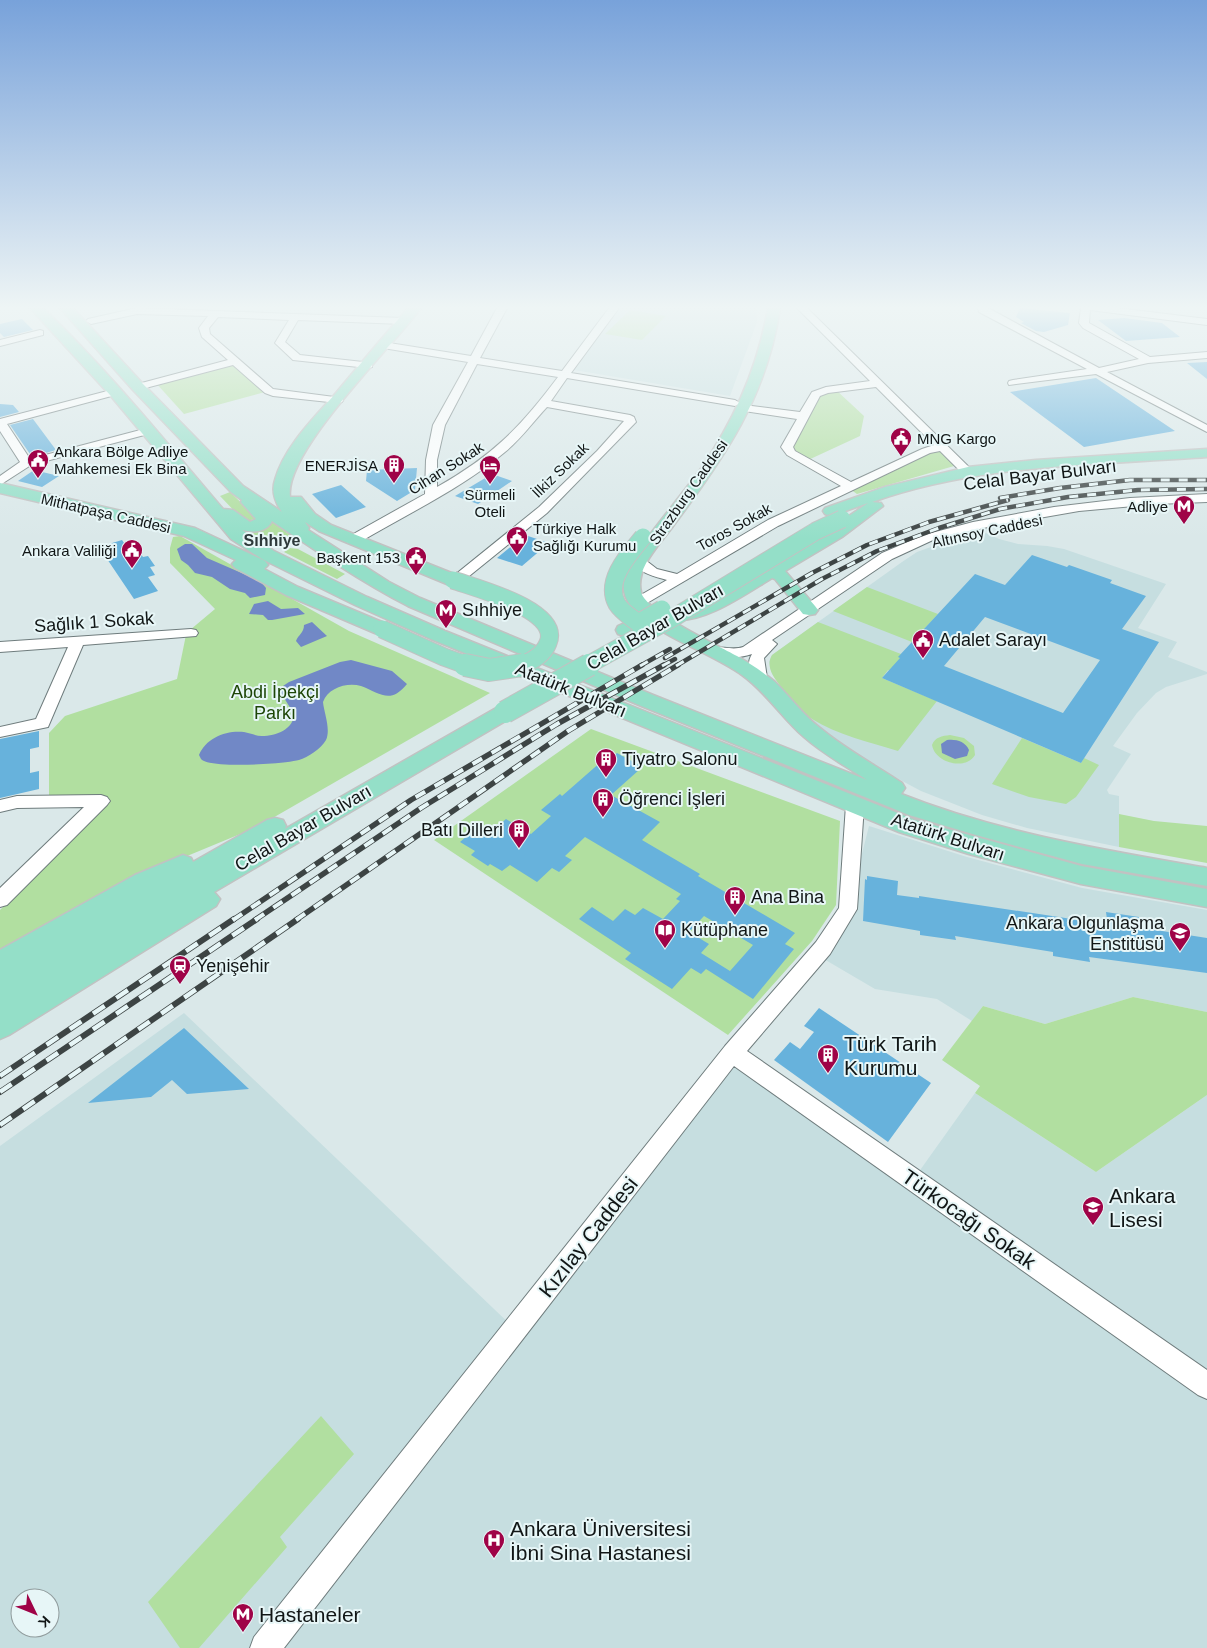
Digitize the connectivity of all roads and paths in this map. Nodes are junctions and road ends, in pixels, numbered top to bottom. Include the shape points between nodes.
1 (109, 385) edge
2 (146, 385) edge
3 (264, 385) edge
4 (351, 385) edge
5 (461, 385) edge
6 (557, 385) edge
7 (622, 385) edge
8 (749, 385) edge
9 (866, 385) edge
10 (880, 385) edge
11 (1123, 385) edge
12 (138, 387) joint
13 (116, 392) junction
14 (338, 400) junction
15 (544, 403) junction
16 (739, 405) junction
17 (802, 416) junction
18 (0, 422) edge
19 (1207, 429) edge
20 (148, 431) junction
21 (943, 446) junction
22 (1202, 456) edge
23 (27, 463) junction
24 (968, 472) junction
25 (285, 476) junction
26 (0, 481) edge
27 (850, 486) junction
28 (0, 488) edge
29 (237, 490) junction
30 (431, 496) junction
31 (206, 498) junction
32 (1207, 498) edge
33 (1117, 505) junction
34 (1207, 505) edge
35 (875, 506) junction
36 (837, 515) junction
37 (305, 536) junction
38 (352, 540) junction
39 (211, 541) junction
40 (791, 559) junction
41 (639, 562) junction
42 (770, 572) junction
43 (458, 577) junction
44 (678, 578) junction
45 (316, 579) junction
46 (383, 586) junction
47 (361, 601) junction
48 (637, 602) junction
49 (818, 608) junction
50 (678, 623) junction
51 (644, 627) junction
52 (191, 633) dead end
53 (77, 642) junction
54 (0, 647) edge
55 (713, 651) junction
56 (759, 678) junction
57 (499, 709) junction
58 (0, 732) edge
59 (360, 796) junction
60 (855, 805) junction
61 (0, 806) edge
62 (959, 822) junction
63 (250, 840) junction
64 (1207, 877) edge
65 (1207, 898) edge
66 (0, 900) edge
67 (139, 913) junction
68 (0, 962) edge
69 (0, 983) edge
70 (0, 1004) edge
71 (0, 1027) edge
72 (732, 1052) junction
73 (1207, 1386) edge
74 (265, 1648) edge

1 - 13 main road, Atatürk Bulvarı
2 - 12 street
3 - 14 street via 272,392
4 - 14 main road
5 - 30 street via 438,424 430,475
6 - 15 street, Cihan Sokak
7 - 16 street
8 - 16 main road, Strazburg Caddesi
9 - 17 street via 820,392 813,397
10 - 21 street
11 - 19 street
12 - 29 main road, Atatürk Bulvarı
13 - 18 street
13 - 20 main road, Atatürk Bulvarı
14 - 25 main road via 302,443
15 - 30 street, Cihan Sokak via 516,436 487,462
15 - 43 street, İlkiz Sokak via 626,417 630,422 543,510
16 - 17 street
16 - 41 main road, Strazburg Caddesi via 706,471
16 - 51 main road, Strazburg Caddesi, bridge via 697,469 618,571 614,587 617,603
17 - 27 street via 787,449
18 - 23 street
20 - 23 street
20 - 31 main road, Atatürk Bulvarı
21 - 24 street
21 - 27 street, Toros Sokak
22 - 24 main road, Celal Bayar Bulvarı via 1036,464
22 - 35 main road, Celal Bayar Bulvarı via 1011,476 914,494
23 - 26 street
24 - 36 main road, Celal Bayar Bulvarı via 891,490
25 - 37 main road via 282,499
25 - 38 main road via 300,508 309,518
27 - 44 street, Toros Sokak via 742,540
28 - 39 main road, Mithatpaşa Caddesi via 189,532
29 - 31 main road via 263,516 263,523 241,526
29 - 37 main road, Atatürk Bulvarı
30 - 38 street, Cihan Sokak
31 - 45 main road, Atatürk Bulvarı via 241,538
32 - 33 street, Altınsoy Caddesi
33 - 34 street, Altınsoy Caddesi
33 - 49 street, Altınsoy Caddesi via 938,540 896,558
35 - 36 main road, Celal Bayar Bulvarı
35 - 40 main road
36 - 50 main road, Celal Bayar Bulvarı, bridge via 765,560
36 - 51 main road, Celal Bayar Bulvarı, bridge via 804,523
37 - 46 main road, Atatürk Bulvarı
38 - 43 main road
39 - 43 main road, bridge via 224,554 269,580 459,662 480,668 516,667 533,660 545,650 550,632 544,620
39 - 47 main road via 323,593
40 - 42 main road
40 - 49 main road via 790,565
41 - 44 street via 652,572
41 - 48 main road, Strazburg Caddesi via 631,584
42 - 49 main road via 781,575
42 - 50 main road
44 - 48 street, Toros Sokak
45 - 46 main road via 279,554 279,549 287,544 298,546 329,564
45 - 47 main road, Atatürk Bulvarı
46 - 62 main road, Atatürk Bulvarı via 446,617 646,700
47 - 60 main road, Atatürk Bulvarı via 502,662
48 - 50 main road via 655,617
49 - 55 street, Altınsoy Caddesi via 748,650 740,653
49 - 56 street, Altınsoy Caddesi via 757,656 755,665
50 - 51 main road, Celal Bayar Bulvarı, bridge
50 - 55 main road, Altınsoy Caddesi
51 - 57 main road, Celal Bayar Bulvarı, bridge
52 - 53 street, Sağlık 1 Sokak
53 - 54 street, Sağlık 1 Sokak
53 - 58 street via 42,723
55 - 56 main road, Altınsoy Caddesi
56 - 62 main road, Atatürk Bulvarı via 812,733 885,783
57 - 59 main road, Celal Bayar Bulvarı
57 - 63 main road, Celal Bayar Bulvarı
59 - 67 main road, Celal Bayar Bulvarı
59 - 71 main road via 208,899
60 - 65 main road, Atatürk Bulvarı via 907,826 1081,875
60 - 72 street, Kızılay Caddesi via 848,909 823,948
61 - 66 street via 17,802 101,801
62 - 64 main road, Atatürk Bulvarı via 1082,855
63 - 67 main road, Celal Bayar Bulvarı
63 - 68 main road via 144,881
67 - 69 main road, Celal Bayar Bulvarı
67 - 70 main road, Celal Bayar Bulvarı
72 - 73 street, Türkocağı Sokak
72 - 74 street, Kızılay Caddesi

